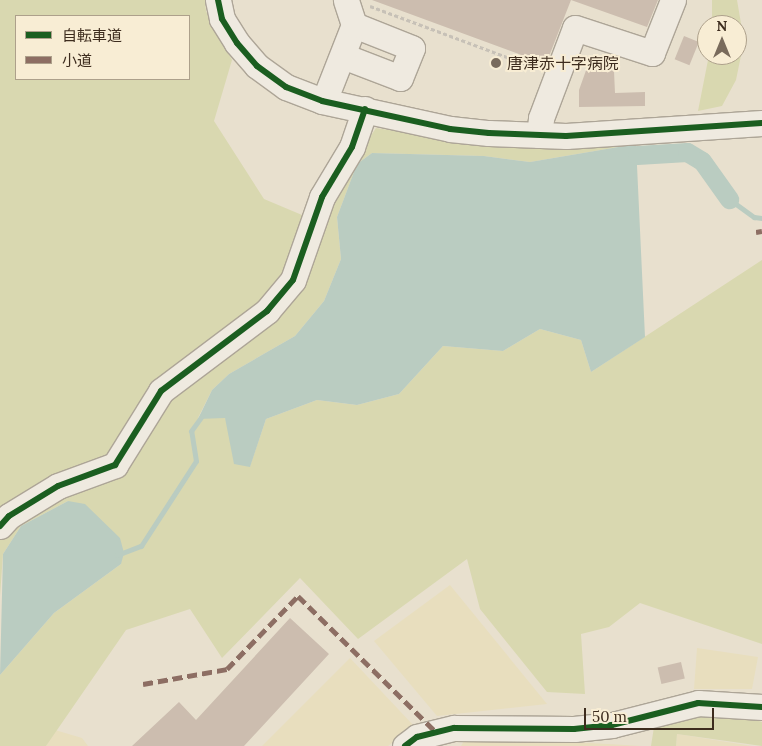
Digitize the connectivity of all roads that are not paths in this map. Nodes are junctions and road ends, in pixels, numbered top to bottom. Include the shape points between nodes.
1 (218, 0) edge
2 (673, 0) edge
3 (356, 10) edge
4 (343, 56) junction
5 (324, 101) junction
6 (365, 110) junction
7 (762, 123) edge
8 (539, 135) junction
9 (0, 526) edge
10 (762, 707) edge
11 (405, 746) edge

1 - 5 street via 222,19 257,66 286,87
2 - 8 street via 652,53 575,28 542,118
3 - 4 street
3 - 4 street via 412,48 400,78
4 - 5 street
5 - 6 street
6 - 8 street via 450,129
6 - 9 street via 352,147 322,197 293,280 266,311 162,391 115,465 58,486 9,516
7 - 8 street
10 - 11 street via 698,703 612,725 574,729 454,728 416,737

